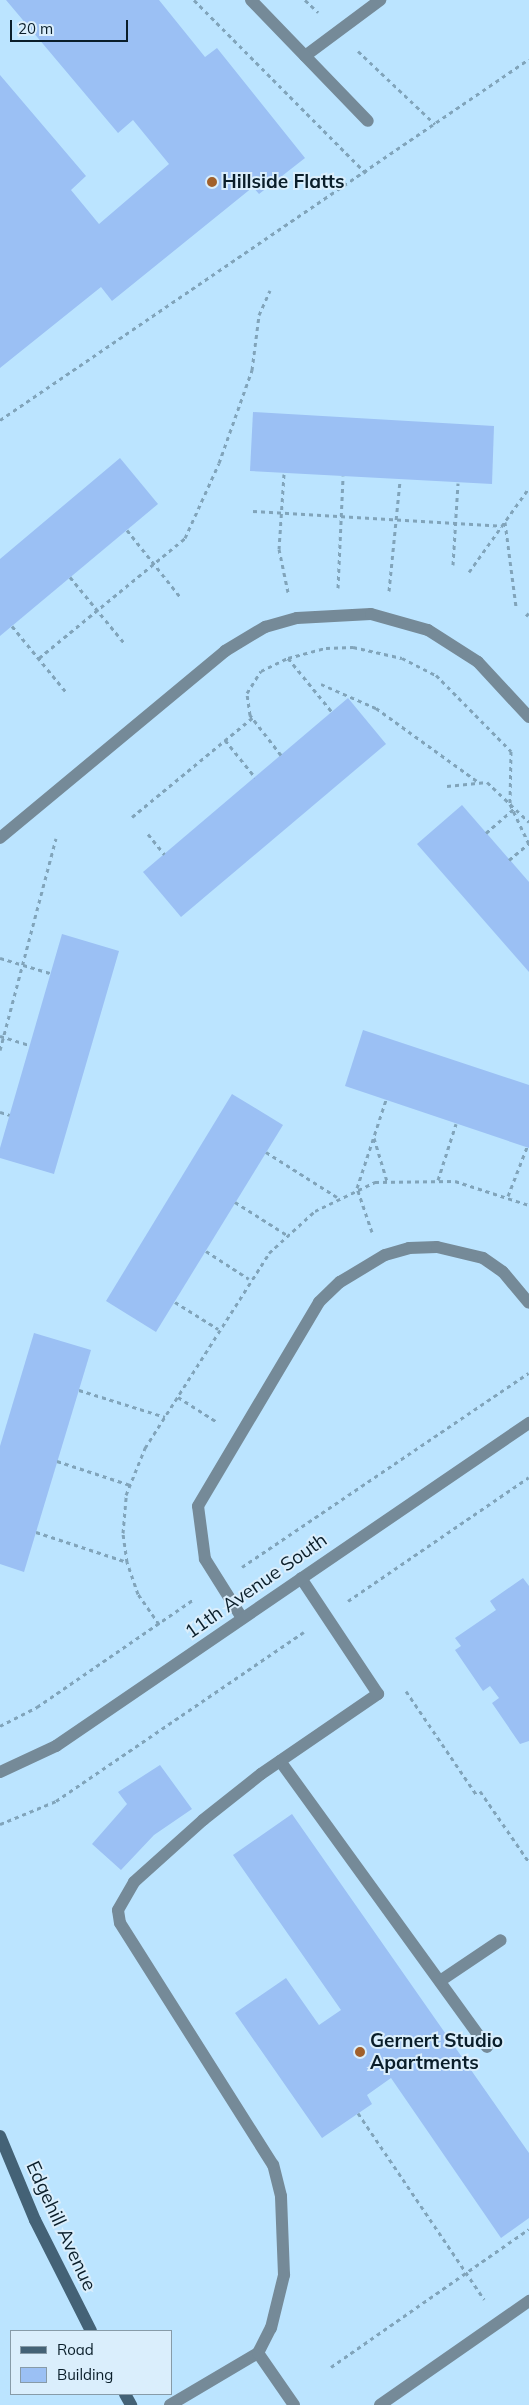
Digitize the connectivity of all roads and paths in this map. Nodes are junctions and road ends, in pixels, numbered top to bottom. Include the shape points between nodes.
1 (194, 0) edge
2 (251, 0) edge
3 (305, 0) edge
4 (380, 0) edge
5 (337, 30) junction
6 (305, 56) junction
7 (529, 59) edge
8 (368, 121) dead end
9 (435, 124) junction
10 (366, 173) junction
11 (270, 290) dead end
12 (0, 420) edge
13 (284, 474) dead end
14 (343, 476) dead end
15 (400, 480) dead end
16 (458, 483) dead end
17 (529, 488) edge
18 (253, 511) dead end
19 (282, 513) junction
20 (340, 516) junction
21 (398, 520) junction
22 (505, 522) junction
23 (455, 523) junction
24 (502, 526) junction
25 (127, 530) dead end
26 (453, 565) dead end
27 (155, 566) junction
28 (469, 572) dead end
29 (70, 578) dead end
30 (181, 598) dead end
31 (516, 607) dead end
32 (98, 612) junction
33 (337, 614) junction
34 (386, 617) junction
35 (294, 619) junction
36 (12, 626) dead end
37 (124, 644) dead end
38 (39, 658) junction
39 (288, 658) junction
40 (321, 684) dead end
41 (66, 692) dead end
42 (332, 712) dead end
43 (529, 717) edge
44 (252, 718) junction
45 (225, 740) junction
46 (281, 755) dead end
47 (255, 777) dead end
48 (477, 781) junction
49 (447, 786) dead end
50 (510, 804) junction
51 (514, 810) junction
52 (132, 816) dead end
53 (529, 822) edge
54 (486, 833) dead end
55 (148, 834) dead end
56 (0, 838) edge
57 (56, 838) dead end
58 (529, 844) edge
59 (164, 854) dead end
60 (510, 860) dead end
61 (0, 958) edge
62 (25, 966) junction
63 (50, 973) dead end
64 (2, 1037) edge
65 (30, 1045) dead end
66 (0, 1050) edge
67 (386, 1100) dead end
68 (0, 1112) edge
69 (10, 1115) dead end
70 (456, 1124) dead end
71 (374, 1137) junction
72 (527, 1147) dead end
73 (266, 1152) dead end
74 (387, 1180) junction
75 (438, 1180) junction
76 (357, 1188) junction
77 (508, 1196) junction
78 (337, 1197) junction
79 (235, 1202) dead end
80 (529, 1205) edge
81 (287, 1235) junction
82 (206, 1251) dead end
83 (381, 1257) junction
84 (249, 1279) junction
85 (174, 1302) dead end
86 (529, 1302) edge
87 (218, 1329) junction
88 (529, 1373) edge
89 (78, 1390) dead end
90 (178, 1397) junction
91 (165, 1417) junction
92 (529, 1423) edge
93 (237, 1434) junction
94 (57, 1461) dead end
95 (529, 1477) edge
96 (130, 1485) junction
97 (36, 1532) dead end
98 (127, 1562) junction
99 (238, 1569) dead end
100 (301, 1578) junction
101 (194, 1599) dead end
102 (346, 1603) junction
103 (351, 1611) dead end
104 (326, 1617) junction
105 (242, 1618) junction
106 (158, 1624) junction
107 (400, 1683) dead end
108 (0, 1726) edge
109 (280, 1761) junction
110 (0, 1772) edge
111 (0, 1824) edge
112 (529, 1862) edge
113 (501, 1940) dead end
114 (440, 1981) junction
115 (487, 2047) dead end
116 (358, 2113) dead end
117 (0, 2136) edge
118 (529, 2229) edge
119 (466, 2273) junction
120 (529, 2301) edge
121 (500, 2321) junction
122 (90, 2330) edge
123 (258, 2353) junction
124 (331, 2367) dead end
125 (170, 2405) edge
126 (294, 2405) edge
127 (380, 2405) edge

1 - 10 path
2 - 6 street
3 - 5 path
4 - 5 street
5 - 6 street
5 - 9 path
6 - 8 street
7 - 9 path
9 - 10 path
10 - 12 path
11 - 27 path via 259,315 252,370 197,519 176,549
13 - 19 path
14 - 20 path
15 - 21 path
16 - 23 path
17 - 22 path
18 - 19 path
19 - 20 path
19 - 35 path via 279,549
20 - 21 path
20 - 33 path
21 - 23 path
21 - 34 path
22 - 24 path
22 - 31 path
23 - 24 path
23 - 26 path
24 - 28 path
25 - 27 path
27 - 30 path
27 - 32 path
29 - 32 path
32 - 37 path
32 - 38 path
33 - 34 street
33 - 35 street
34 - 43 street via 428,630 462,650
35 - 56 street via 265,627 225,651
36 - 38 path
38 - 41 path
39 - 42 path
39 - 44 path via 252,680 248,693
39 - 50 path via 353,647 402,658 436,675 511,751
40 - 48 path via 376,708
44 - 45 path
44 - 46 path
45 - 47 path
45 - 52 path
48 - 49 path
48 - 50 path via 493,786
50 - 51 path
51 - 53 path
51 - 54 path
51 - 58 path
55 - 59 path
57 - 62 path
58 - 60 path
61 - 62 path
62 - 63 path
62 - 64 path
64 - 65 path
64 - 66 path
67 - 71 path
68 - 69 path
70 - 75 path
71 - 74 path
71 - 76 path
72 - 77 path
73 - 78 path
74 - 75 path
74 - 76 path
75 - 77 path
76 - 78 path
76 - 83 path
77 - 80 path
78 - 81 path
79 - 81 path
81 - 84 path
82 - 84 path
83 - 86 street via 408,1248 461,1250 503,1272
83 - 93 street via 340,1282 315,1307
84 - 87 path
85 - 87 path
87 - 90 path
88 - 99 path
89 - 91 path
90 - 91 path
90 - 93 path
91 - 96 path
92 - 100 street, 11th Avenue South
93 - 105 street via 202,1494 197,1518 205,1559
94 - 96 path
95 - 102 path
96 - 98 path via 123,1520
97 - 98 path
98 - 106 path via 138,1594
100 - 104 street
100 - 105 street, 11th Avenue South
101 - 106 path
102 - 103 path
102 - 104 path
104 - 109 street via 378,1694
104 - 111 path via 56,1801
105 - 110 street, 11th Avenue South via 56,1746
106 - 108 path via 37,1707
107 - 112 path
109 - 114 street
109 - 123 street via 163,1853 122,1895 118,1910 120,1923 273,2164 281,2196 284,2275 271,2328
113 - 114 street
114 - 115 street
116 - 119 path
117 - 122 street, Edgehill Avenue via 35,2220
118 - 119 path
119 - 121 path
119 - 124 path
120 - 121 street
121 - 127 street
123 - 125 street
123 - 126 street

